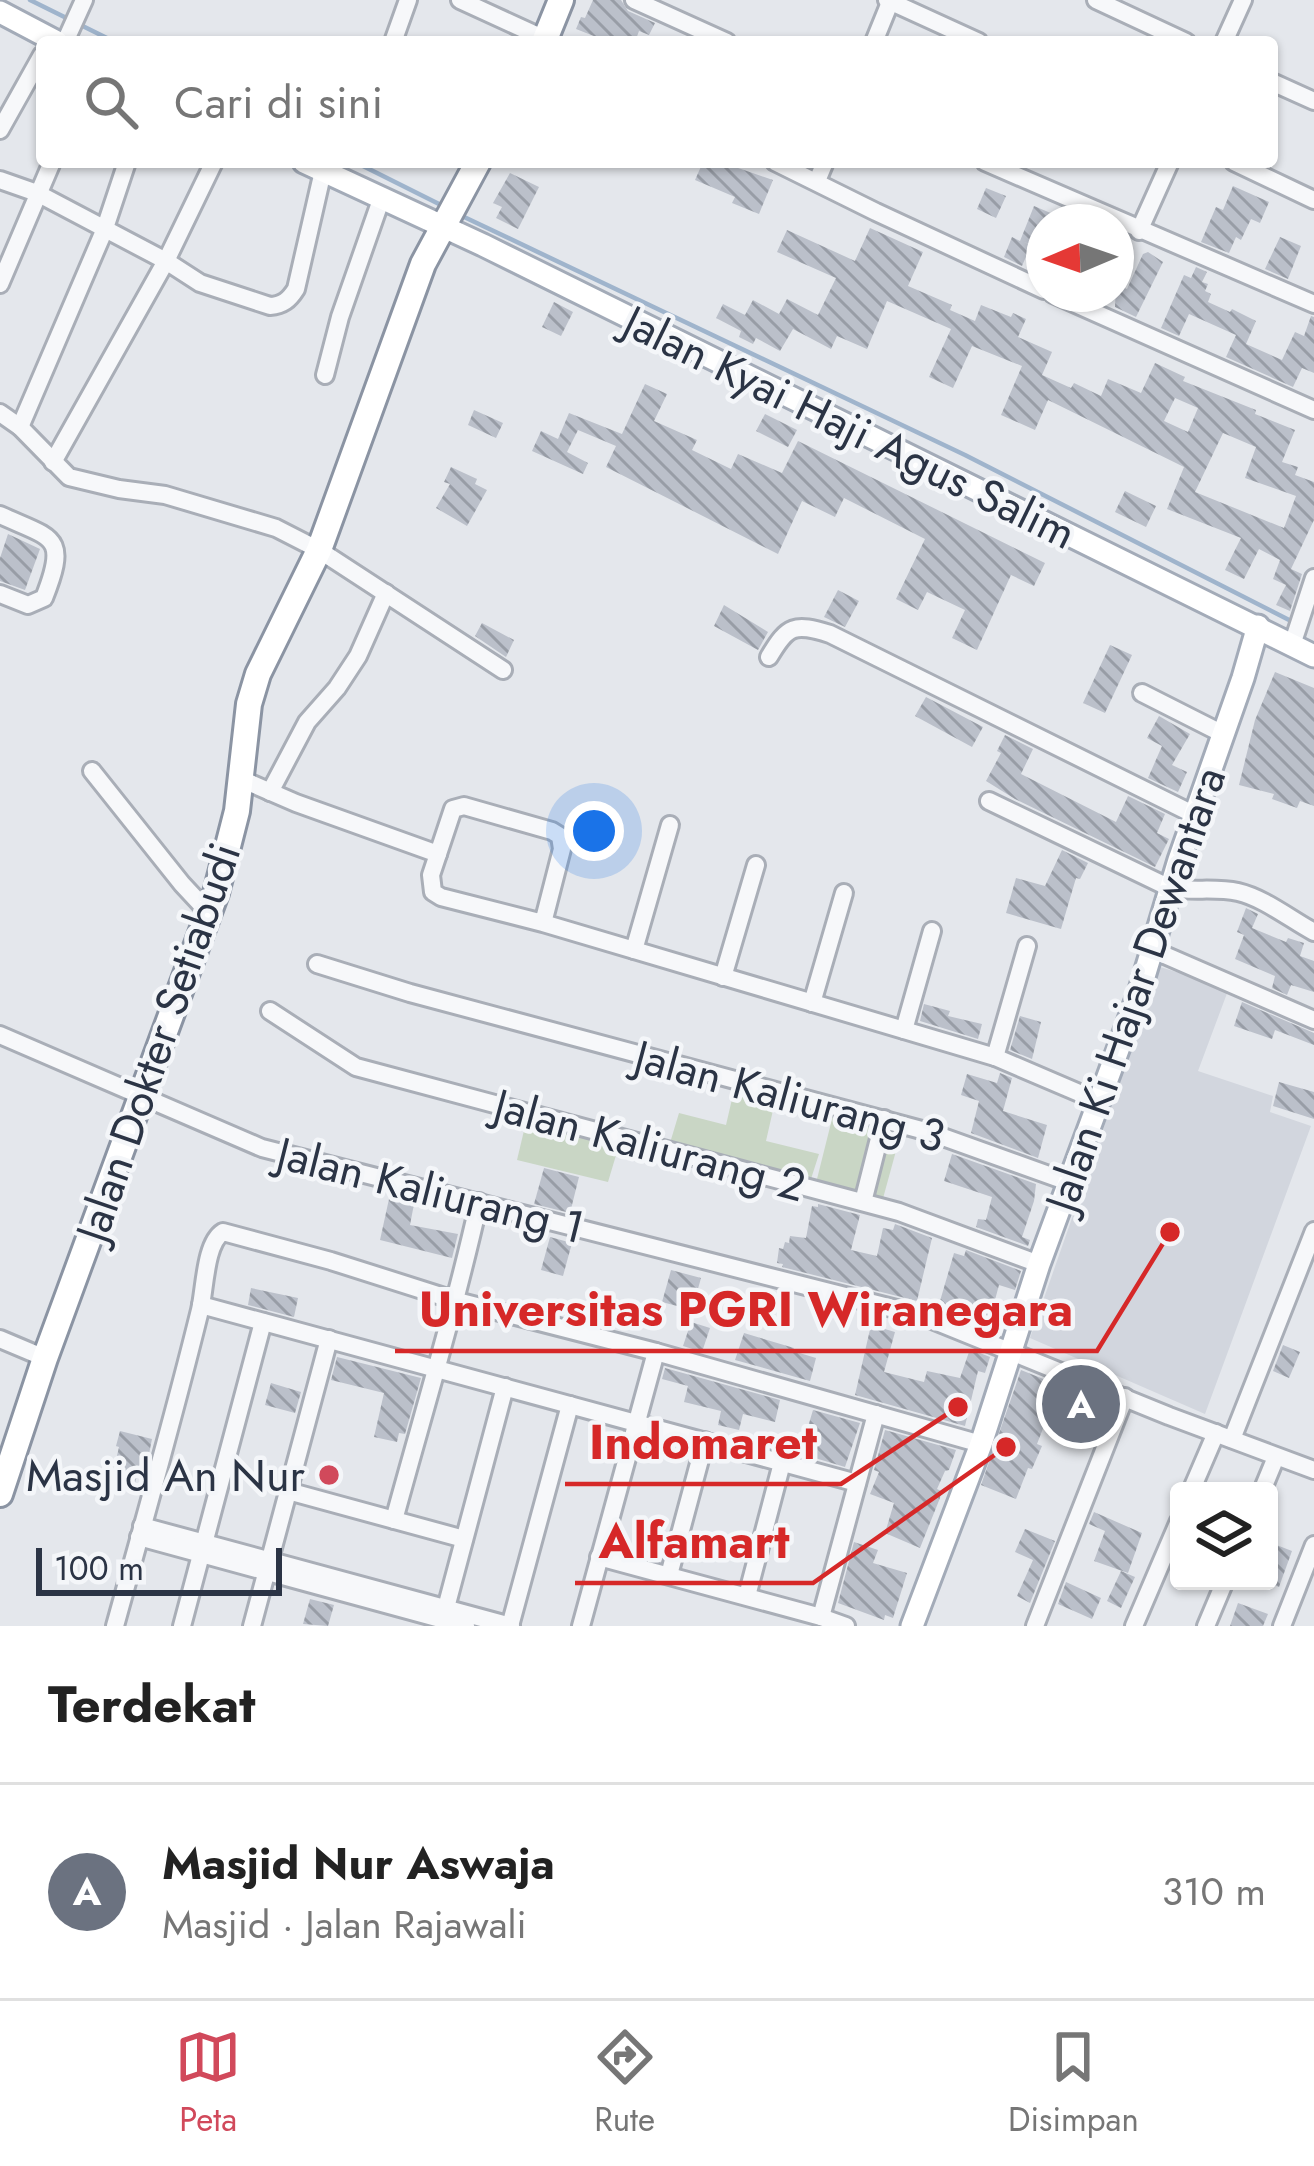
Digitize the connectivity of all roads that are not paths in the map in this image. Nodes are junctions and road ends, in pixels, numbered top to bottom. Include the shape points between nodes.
1 (408, 0) edge
2 (460, 0) edge
3 (561, 0) edge
4 (634, 0) edge
5 (890, 0) edge
6 (1096, 0) edge
7 (1243, 0) edge
8 (0, 12) edge
9 (62, 33) edge
10 (395, 36) edge
11 (536, 36) edge
12 (547, 36) edge
13 (714, 36) edge
14 (876, 36) edge
15 (967, 36) edge
16 (1173, 36) edge
17 (1226, 36) edge
18 (36, 74) edge
19 (1278, 85) edge
20 (1314, 101) edge
21 (0, 130) edge
22 (49, 168) edge
23 (125, 168) edge
24 (211, 168) edge
25 (332, 168) edge
26 (334, 168) edge
27 (475, 168) edge
28 (788, 168) edge
29 (823, 168) edge
30 (998, 168) edge
31 (1167, 168) edge
32 (1247, 168) edge
33 (0, 180) edge
34 (817, 182) junction
35 (37, 193) junction
36 (382, 197) junction
37 (1314, 200) edge
38 (449, 216) junction
39 (104, 230) junction
40 (1139, 231) junction
41 (166, 261) junction
42 (1026, 282) edge
43 (0, 284) edge
44 (1314, 304) edge
45 (1094, 312) edge
46 (325, 375) dead end
47 (1314, 410) edge
48 (0, 413) edge
49 (20, 428) junction
50 (53, 462) junction
51 (0, 515) edge
52 (319, 550) junction
53 (1314, 578) edge
54 (386, 593) junction
55 (0, 594) edge
56 (1258, 626) junction
57 (1294, 641) junction
58 (1314, 656) edge
59 (769, 657) dead end
60 (503, 670) dead end
61 (1142, 692) dead end
62 (1223, 734) junction
63 (92, 771) dead end
64 (241, 779) junction
65 (270, 791) junction
66 (989, 801) dead end
67 (1195, 815) junction
68 (670, 826) dead end
69 (438, 854) junction
70 (756, 865) dead end
71 (844, 893) dead end
72 (1167, 901) junction
73 (209, 914) junction
74 (543, 923) junction
75 (932, 931) dead end
76 (1314, 932) edge
77 (1027, 946) dead end
78 (634, 950) junction
79 (1154, 950) junction
80 (317, 964) dead end
81 (723, 976) junction
82 (812, 1003) junction
83 (270, 1011) dead end
84 (1314, 1020) edge
85 (904, 1030) junction
86 (0, 1035) edge
87 (995, 1057) junction
88 (142, 1095) junction
89 (1098, 1101) junction
90 (884, 1120) junction
91 (1071, 1183) junction
92 (479, 1202) junction
93 (862, 1202) junction
94 (1314, 1231) edge
95 (1039, 1264) junction
96 (457, 1301) junction
97 (201, 1305) junction
98 (263, 1322) junction
99 (0, 1339) edge
100 (328, 1340) junction
101 (656, 1352) junction
102 (1012, 1352) junction
103 (45, 1358) junction
104 (435, 1368) junction
105 (505, 1387) junction
106 (1125, 1397) junction
107 (570, 1405) junction
108 (876, 1414) junction
109 (635, 1423) junction
110 (1224, 1436) junction
111 (705, 1442) junction
112 (981, 1444) junction
113 (1276, 1457) junction
114 (782, 1462) junction
115 (1314, 1471) edge
116 (1197, 1482) edge
117 (1266, 1482) edge
118 (857, 1483) junction
119 (288, 1491) junction
120 (0, 1494) edge
121 (394, 1520) junction
122 (141, 1532) junction
123 (464, 1538) junction
124 (1170, 1541) edge
125 (1314, 1545) edge
126 (202, 1548) junction
127 (599, 1557) junction
128 (268, 1566) junction
129 (669, 1575) junction
130 (1221, 1590) edge
131 (747, 1596) junction
132 (821, 1617) junction
133 (443, 1618) edge
134 (115, 1626) edge
135 (182, 1626) edge
136 (252, 1626) edge
137 (466, 1626) edge
138 (511, 1626) edge
139 (581, 1626) edge
140 (846, 1626) edge
141 (912, 1626) edge
142 (1035, 1626) edge
143 (1134, 1626) edge
144 (1206, 1626) edge
145 (1282, 1626) edge

1 - 10 street
2 - 11 street
3 - 12 highway
4 - 13 street
5 - 14 street
5 - 15 street
6 - 16 street
7 - 17 street
8 - 9 main road
18 - 21 street
19 - 20 street
22 - 35 street
23 - 39 street
24 - 41 street
25 - 41 street via 296,290 280,305 200,283
26 - 36 main road, Jalan Kyai Haji Agus Salim
27 - 38 highway, Jalan Dokter Setiabudi
28 - 34 street
29 - 34 street
30 - 40 street
31 - 40 street
32 - 37 street
33 - 35 street
34 - 42 street
35 - 39 street
35 - 43 street
36 - 38 main road, Jalan Kyai Haji Agus Salim
36 - 46 street
38 - 52 highway, Jalan Dokter Setiabudi via 423,264
38 - 56 main road, Jalan Kyai Haji Agus Salim
39 - 41 street
39 - 49 street
40 - 44 street
41 - 50 street
45 - 47 street
48 - 49 street
49 - 50 street
50 - 52 street via 69,477 232,513
51 - 55 street via 56,549 44,598 28,604
52 - 54 street
52 - 64 highway, Jalan Dokter Setiabudi via 258,674
53 - 57 street
54 - 60 street
54 - 65 street via 358,656 307,722
56 - 57 main road, Jalan Kyai Haji Agus Salim
56 - 62 main road, Jalan Ki Hajar Dewantara
57 - 58 main road, Jalan Kyai Haji Agus Salim
59 - 67 street via 791,629 830,634
61 - 62 street
62 - 67 main road, Jalan Ki Hajar Dewantara
63 - 73 street
64 - 65 street
64 - 73 highway, Jalan Dokter Setiabudi
65 - 69 street
66 - 72 street
67 - 72 main road, Jalan Ki Hajar Dewantara
68 - 78 street
69 - 74 street via 433,892
69 - 74 street via 458,806 560,836
70 - 81 street
71 - 82 street
72 - 76 street via 1187,891 1252,896
72 - 79 main road, Jalan Ki Hajar Dewantara
73 - 88 highway, Jalan Dokter Setiabudi
74 - 78 street
75 - 85 street
77 - 87 street
78 - 81 street
79 - 84 street
79 - 89 main road, Jalan Ki Hajar Dewantara
80 - 90 street, Jalan Kaliurang 3
81 - 82 street
82 - 85 street
83 - 93 street, Jalan Kaliurang 2 via 356,1067
85 - 87 street
86 - 88 street, Jalan Kaliurang 1
87 - 89 street
88 - 92 street, Jalan Kaliurang 1 via 262,1148
88 - 103 highway, Jalan Dokter Setiabudi
89 - 91 main road, Jalan Ki Hajar Dewantara
90 - 91 street, Jalan Kaliurang 3
90 - 93 street
91 - 95 main road, Jalan Ki Hajar Dewantara
92 - 96 street
92 - 102 street, Jalan Kaliurang 1 via 920,1315
93 - 95 street, Jalan Kaliurang 2
94 - 110 street
95 - 102 main road, Jalan Ki Hajar Dewantara
96 - 97 street via 224,1232 212,1246
96 - 101 street
96 - 104 street
97 - 98 street
97 - 122 street
98 - 100 street
98 - 126 street
99 - 103 street
100 - 104 street
100 - 119 street
101 - 108 street
101 - 109 street
102 - 106 street, Jalan Kaliurang 1
102 - 112 main road, Jalan Ki Hajar Dewantara
103 - 120 highway, Jalan Dokter Setiabudi
104 - 105 street
104 - 121 street
105 - 107 street
105 - 123 street
106 - 110 street, Jalan Kaliurang 1
106 - 142 street
107 - 109 street
107 - 138 street
108 - 112 street
108 - 118 street
109 - 111 street
109 - 127 street
110 - 113 street, Jalan Kaliurang 1
110 - 116 street
111 - 114 street
111 - 129 street
112 - 141 main road, Jalan Ki Hajar Dewantara
113 - 115 street, Jalan Kaliurang 1
113 - 117 street
114 - 118 street
114 - 131 street
118 - 132 street
119 - 121 street
119 - 128 street
121 - 123 street
122 - 126 street
122 - 134 street
123 - 133 street
124 - 143 street
125 - 145 street
126 - 128 street
126 - 135 street
127 - 129 street
127 - 139 street
128 - 133 street
128 - 136 street
129 - 131 street
130 - 144 street
131 - 132 street
132 - 140 street
133 - 137 street
133 - 138 street

